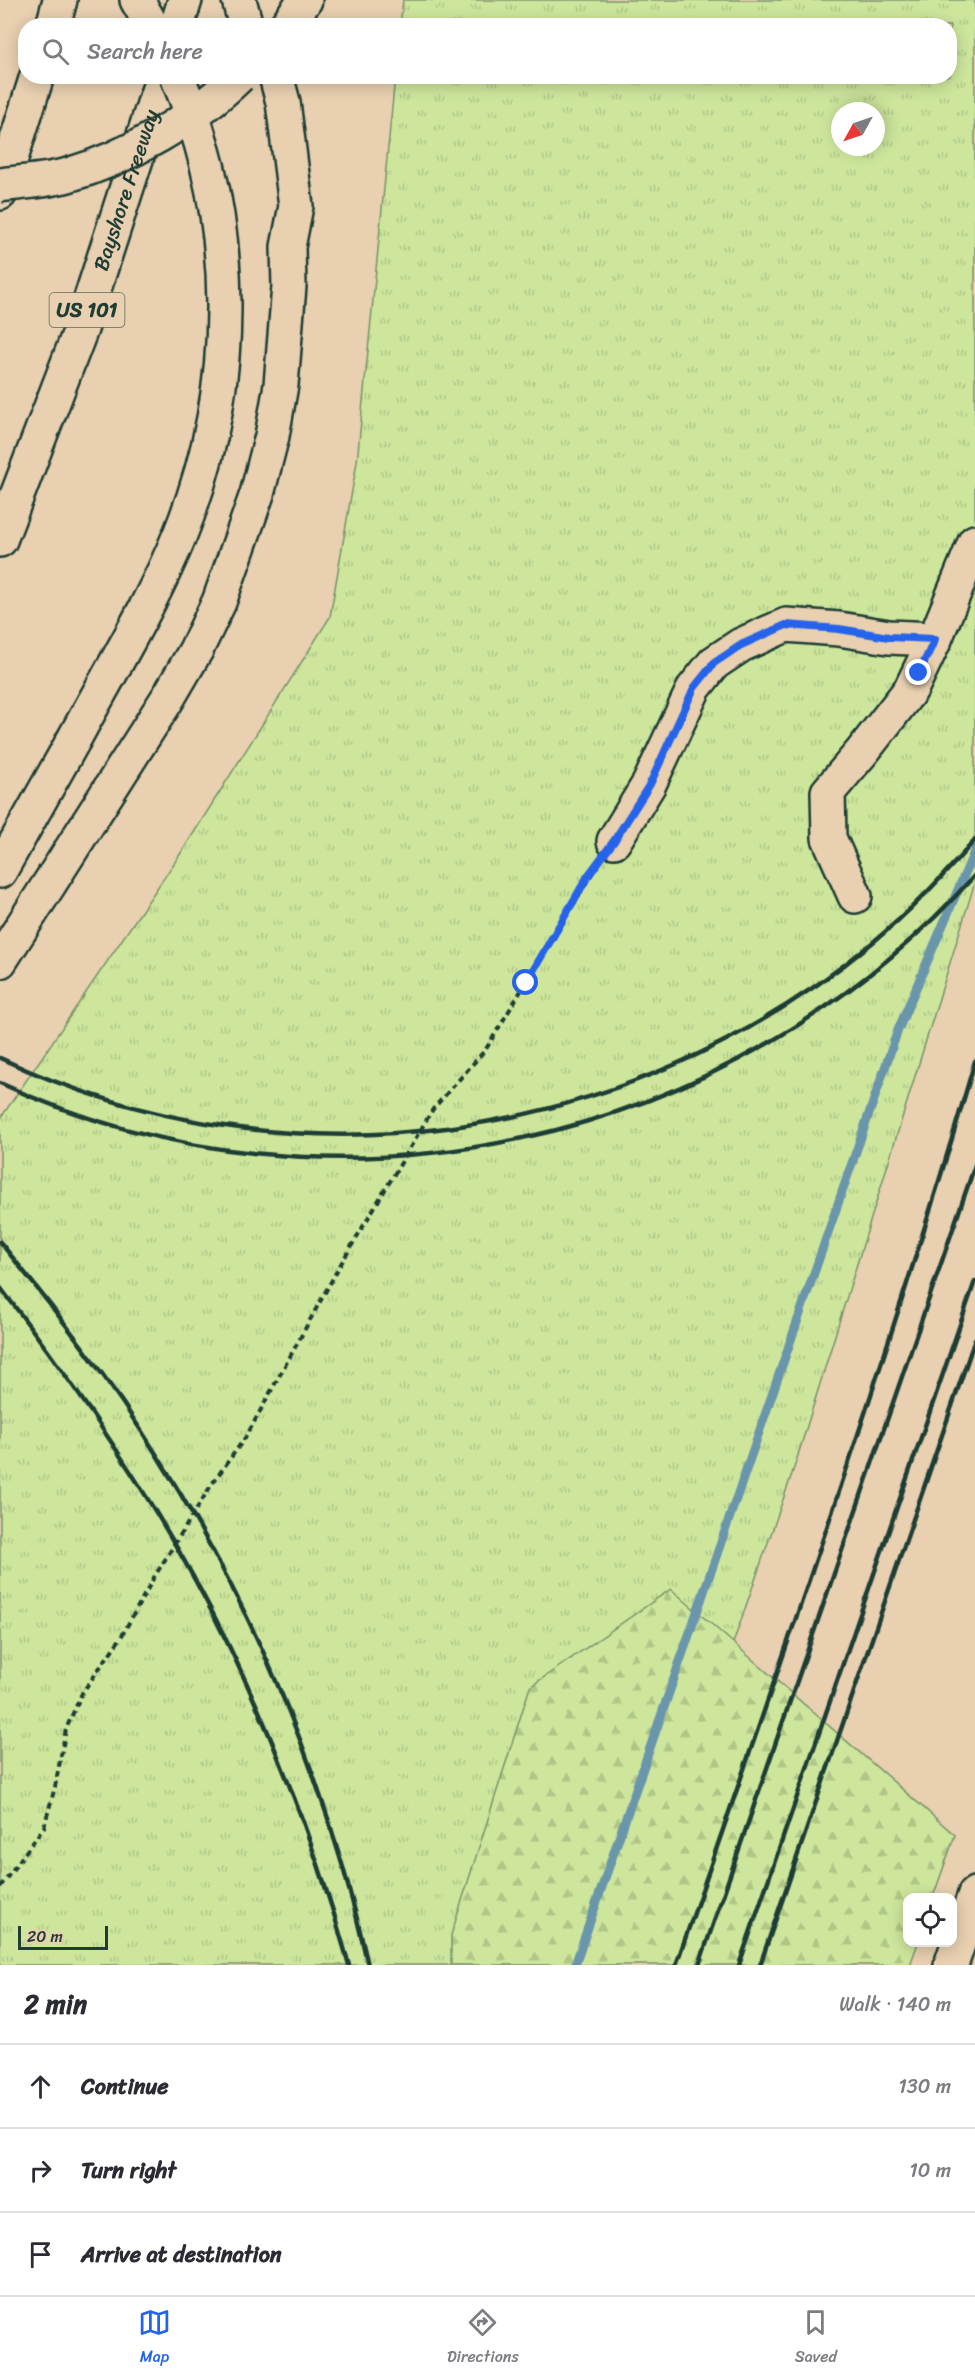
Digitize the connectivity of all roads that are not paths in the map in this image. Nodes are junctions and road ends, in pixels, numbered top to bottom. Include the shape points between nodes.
1 (60, 0) edge
2 (137, 0) edge
3 (185, 0) edge
4 (239, 0) edge
5 (256, 0) edge
6 (305, 0) edge
7 (55, 18) edge
8 (147, 18) edge
9 (179, 18) edge
10 (244, 18) edge
11 (260, 18) edge
12 (292, 18) edge
13 (34, 84) edge
14 (160, 84) edge
15 (180, 84) edge
16 (229, 84) edge
17 (262, 84) edge
18 (278, 84) edge
19 (68, 175) junction
20 (0, 185) edge
21 (0, 194) edge
22 (288, 248) junction
23 (0, 540) edge
24 (975, 542) edge
25 (935, 639) junction
26 (614, 841) road end
27 (0, 871) edge
28 (855, 896) dead end
29 (0, 961) edge
30 (975, 1894) edge
31 (951, 1965) edge

1 - 7 main road
2 - 8 main road
3 - 9 main road
4 - 10 main road
5 - 11 main road
6 - 12 main road
13 - 21 main road
14 - 23 main road, Bayshore Freeway / US 101 via 81,329
15 - 27 main road, bridge via 209,174 224,276 221,372 212,430 188,511 161,577
16 - 19 main road, bridge via 155,137
17 - 22 main road via 278,209
18 - 22 main road via 296,206
19 - 20 main road, bridge
19 - 21 main road, bridge
22 - 29 main road via 281,385 272,436 257,494 219,602 168,698
24 - 25 main road
25 - 26 main road via 786,625 741,645 714,663 694,688 650,784
25 - 28 main road via 911,689 828,792 829,838
30 - 31 main road

